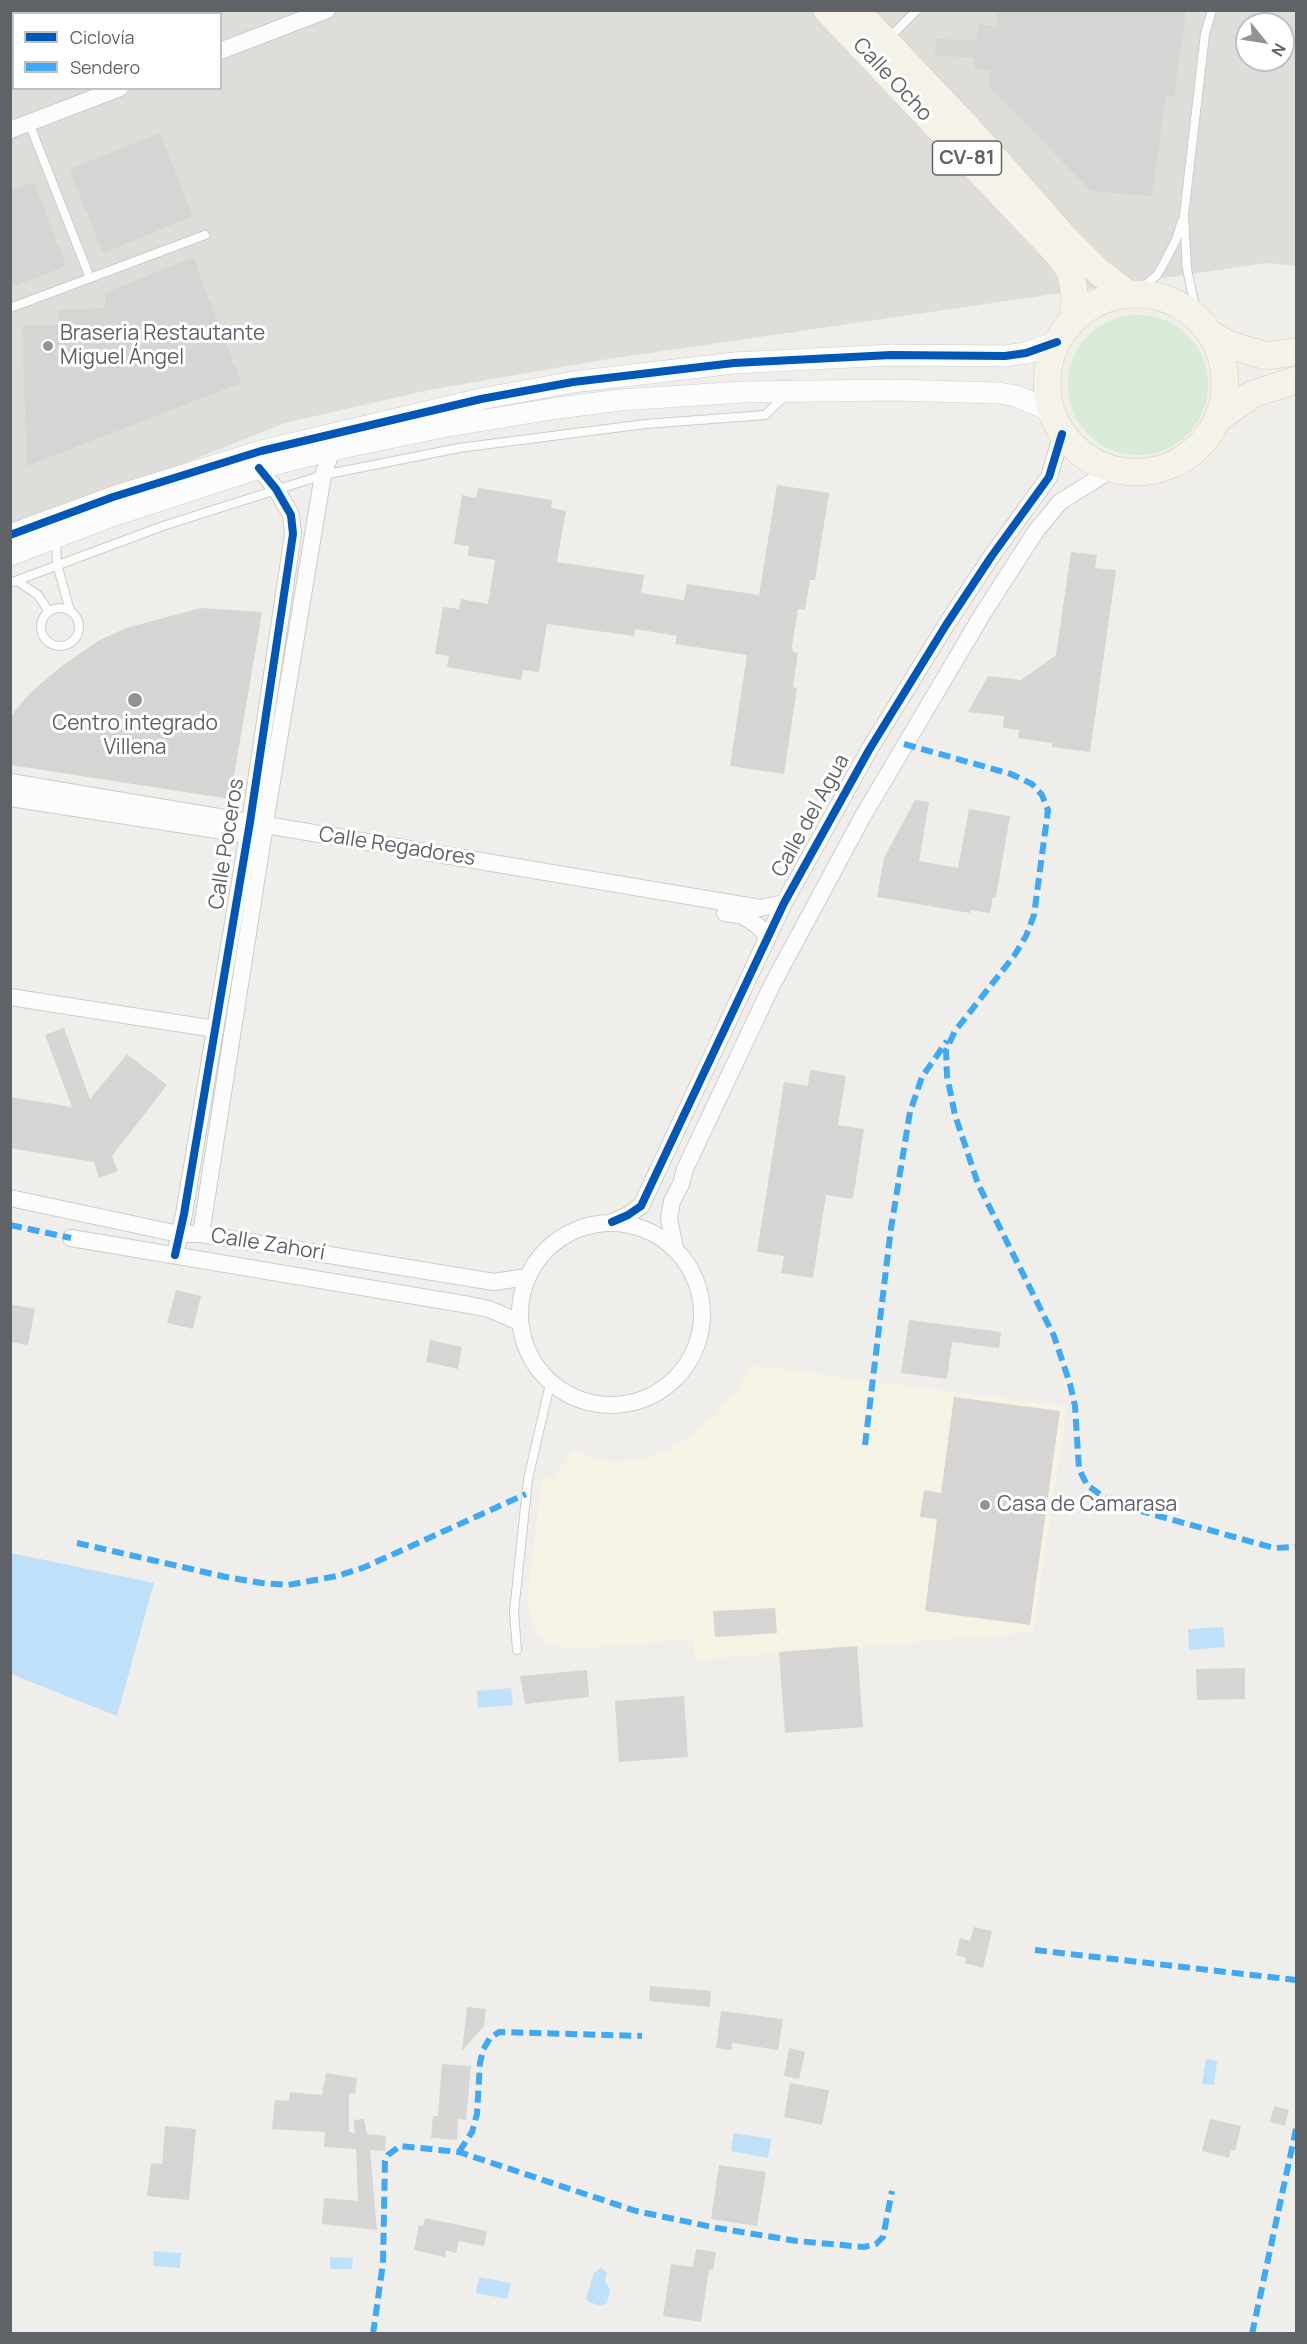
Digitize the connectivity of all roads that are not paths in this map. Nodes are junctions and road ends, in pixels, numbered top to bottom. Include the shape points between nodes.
1 (327, 10) edge
2 (827, 10) edge
3 (856, 10) edge
4 (917, 10) edge
5 (1212, 10) edge
6 (885, 42) junction
7 (222, 50) edge
8 (115, 90) edge
9 (29, 123) junction
10 (10, 130) edge
11 (1184, 215) junction
12 (205, 235) dead end
13 (90, 278) junction
14 (1132, 294) junction
15 (10, 308) edge
16 (1073, 320) junction
17 (1205, 326) junction
18 (1057, 342) junction
19 (1296, 352) edge
20 (1296, 380) edge
21 (790, 391) junction
22 (1219, 418) junction
23 (1057, 422) junction
24 (332, 450) junction
25 (259, 468) junction
26 (1111, 470) junction
27 (323, 475) junction
28 (276, 489) junction
29 (66, 514) junction
30 (10, 535) edge
31 (57, 536) junction
32 (10, 555) edge
33 (57, 564) junction
34 (14, 582) edge
35 (70, 611) junction
36 (49, 612) junction
37 (10, 782) edge
38 (10, 798) edge
39 (256, 830) junction
40 (784, 903) junction
41 (767, 936) junction
42 (10, 997) edge
43 (215, 1029) junction
44 (10, 1198) edge
45 (612, 1222) junction
46 (179, 1234) junction
47 (201, 1234) junction
48 (71, 1238) dead end
49 (675, 1248) junction
50 (175, 1255) junction
51 (527, 1276) junction
52 (519, 1322) junction
53 (550, 1383) junction
54 (517, 1650) dead end

1 - 7 street
2 - 16 main road, Calle Ocho / CV-81 via 1058,254 1070,271 1073,284
3 - 6 main road, Calle Ocho / CV-81
4 - 6 lane
5 - 11 lane via 1205,34
6 - 14 main road, Calle Ocho / CV-81 via 1063,236 1099,272
8 - 9 street
9 - 10 street
9 - 13 lane
11 - 14 lane via 1157,275
11 - 17 lane via 1187,269
12 - 13 lane
13 - 15 lane
14 - 16 main road via 1108,298
14 - 17 main road via 1169,299
16 - 18 main road
17 - 19 main road via 1227,344 1266,356
17 - 22 main road via 1221,354 1226,375
18 - 23 main road via 1049,364 1047,388
18 - 29 street via 1005,356 784,359 648,372 534,389 261,451
20 - 22 main road via 1253,394
21 - 23 street via 999,393 1023,399
21 - 24 street via 620,400 442,427
21 - 27 lane via 765,415 645,424 459,448
22 - 26 main road via 1206,440 1186,458 1154,471
23 - 26 main road via 1076,450
23 - 40 street, Calle del Agua via 1049,477 991,557 868,750
24 - 25 street
24 - 27 street, Calle Poceros
25 - 28 street, Calle Poceros
25 - 31 street
26 - 49 street via 1060,502 1036,531 904,744 834,868 771,987 685,1169 669,1219
27 - 28 lane
27 - 39 street, Calle Poceros
28 - 33 lane
28 - 39 street, Calle Poceros via 291,514 293,534
29 - 30 street
29 - 31 lane
31 - 32 street
31 - 33 lane
33 - 34 lane
33 - 35 lane
34 - 36 lane via 38,595
35 - 36 lane via 59,608
35 - 36 lane via 78,621 78,633 71,644 58,647 43,635 42,623
37 - 39 street, Calle Regadores
38 - 39 street, Calle Regadores
39 - 40 street, Calle Regadores via 760,908
39 - 41 street, Calle Regadores via 741,915
39 - 43 street, Calle Poceros
39 - 47 street, Calle Poceros
40 - 41 street, Calle del Agua
41 - 45 street, Calle del Agua via 641,1206
42 - 43 street
43 - 46 street, Calle Poceros
44 - 46 street, Calle Zahorí
45 - 49 street via 656,1234
45 - 51 street via 585,1226 561,1237 541,1254
46 - 47 street, Calle Zahorí
46 - 50 street, Calle Poceros
47 - 51 street, Calle Zahorí via 494,1282
48 - 50 street, Calle Zahorí
49 - 53 street via 692,1271 701,1298 702,1326 694,1353 678,1377 656,1394 638,1401 601,1406 574,1399
50 - 52 street, Calle Zahorí via 469,1305
51 - 52 street
52 - 53 street via 534,1366
53 - 54 lane via 528,1479 514,1612

